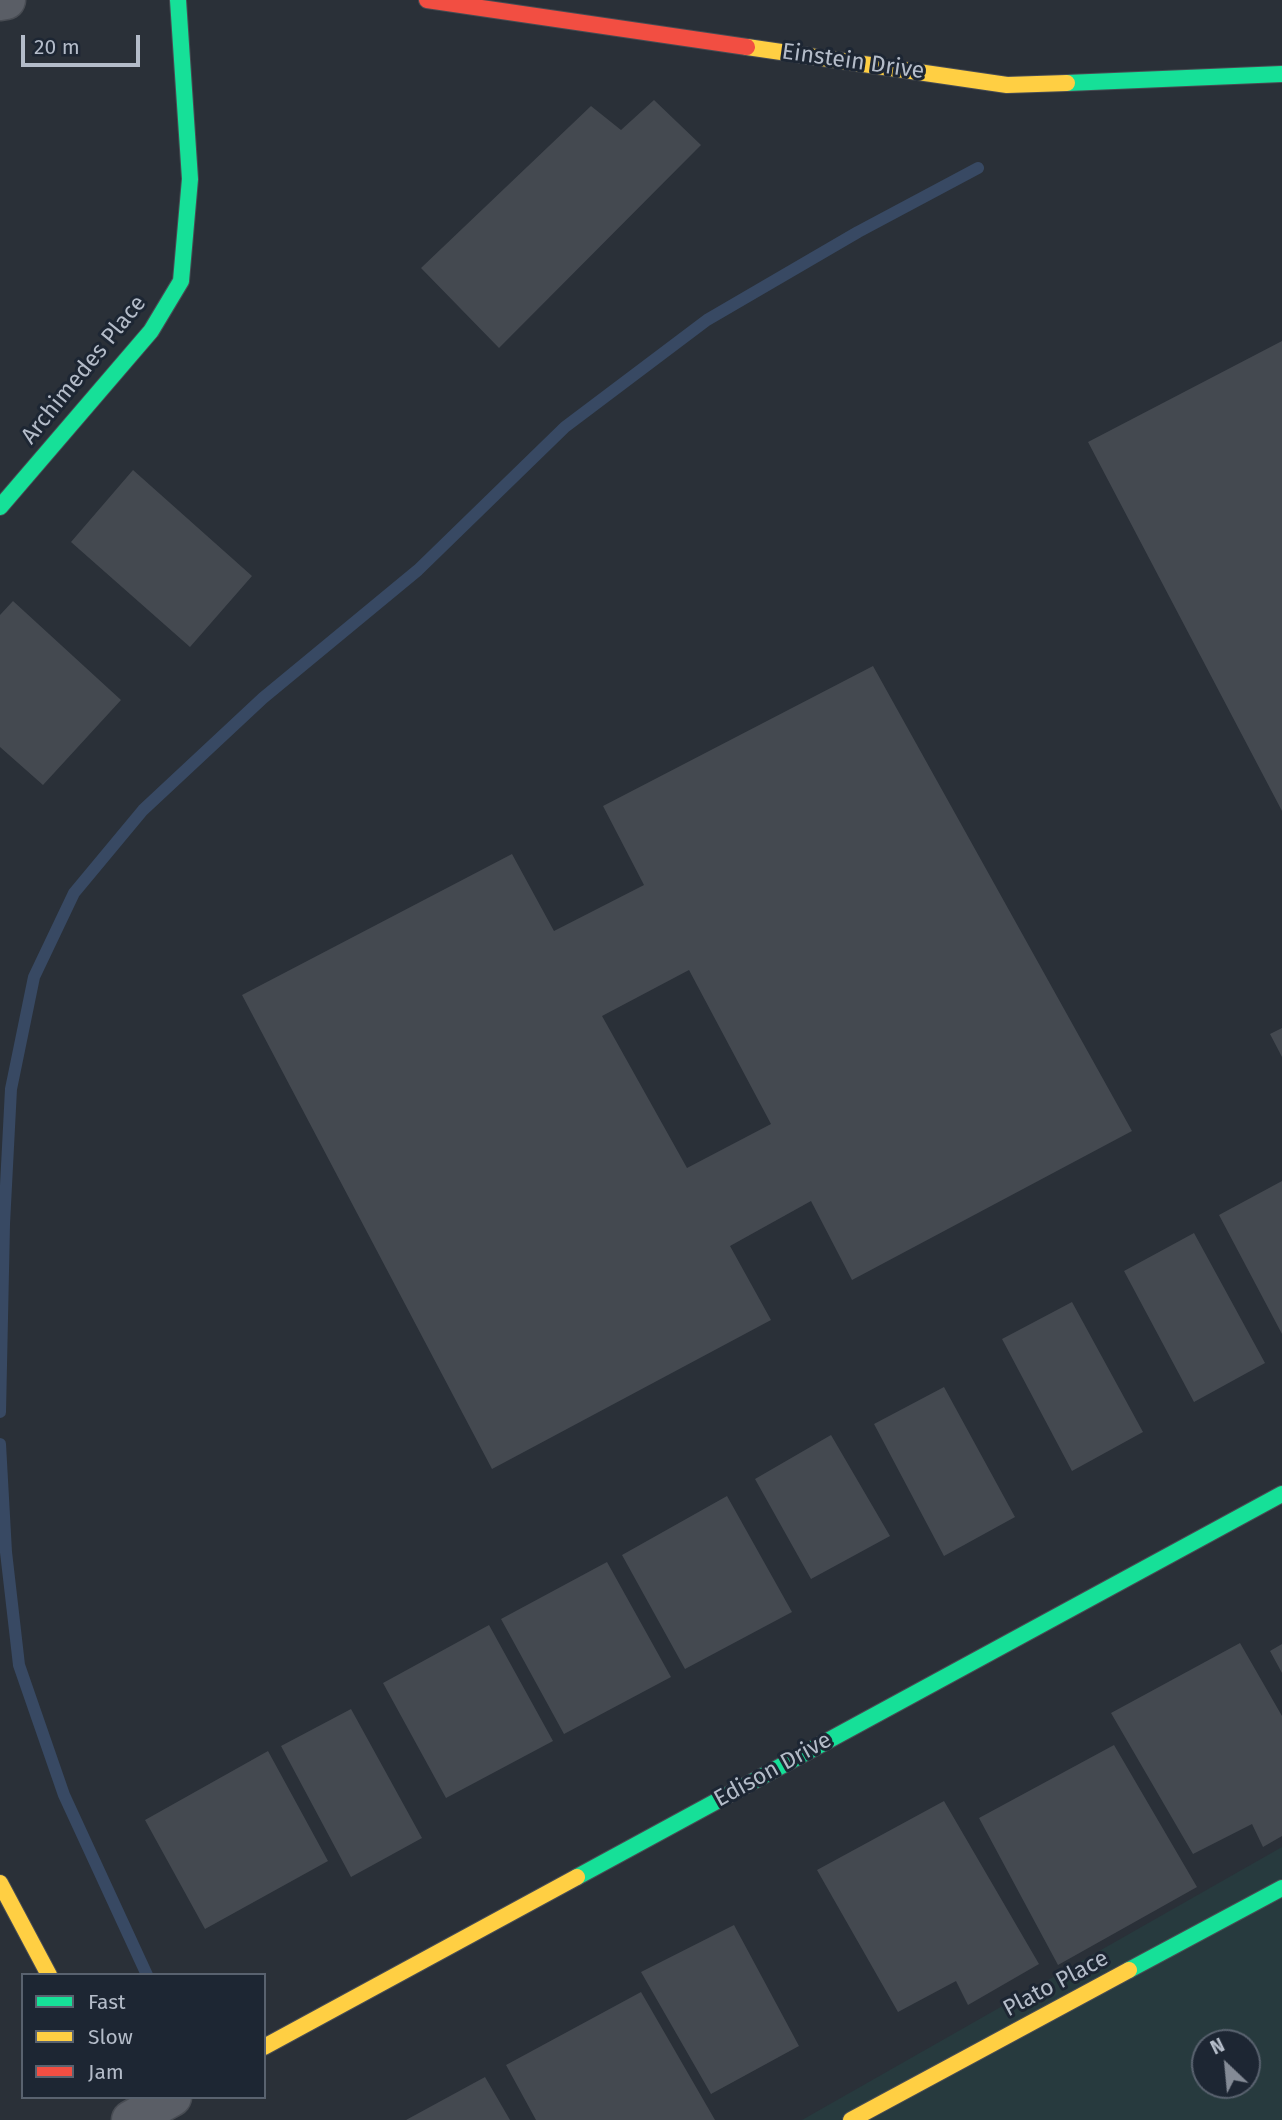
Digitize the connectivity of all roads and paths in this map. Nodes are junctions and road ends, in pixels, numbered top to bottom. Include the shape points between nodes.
1 (6, 0) edge
2 (178, 0) edge
3 (427, 0) edge
4 (0, 1) edge
5 (517, 6) edge
6 (1282, 74) edge
7 (0, 507) edge
8 (1282, 1494) edge
9 (0, 1883) edge
10 (1282, 1888) edge
11 (48, 1973) edge
12 (266, 2046) edge
13 (115, 2099) edge
14 (168, 2099) edge
15 (129, 2120) edge
16 (851, 2120) edge

1 - 4 street
2 - 7 street, Archimedes Place via 190,179 181,281 151,331
3 - 5 street, Einstein Drive
5 - 6 street, Einstein Drive via 1007,85
8 - 12 street, Edison Drive
9 - 11 street
10 - 16 street, Plato Place
13 - 15 street
14 - 15 street

